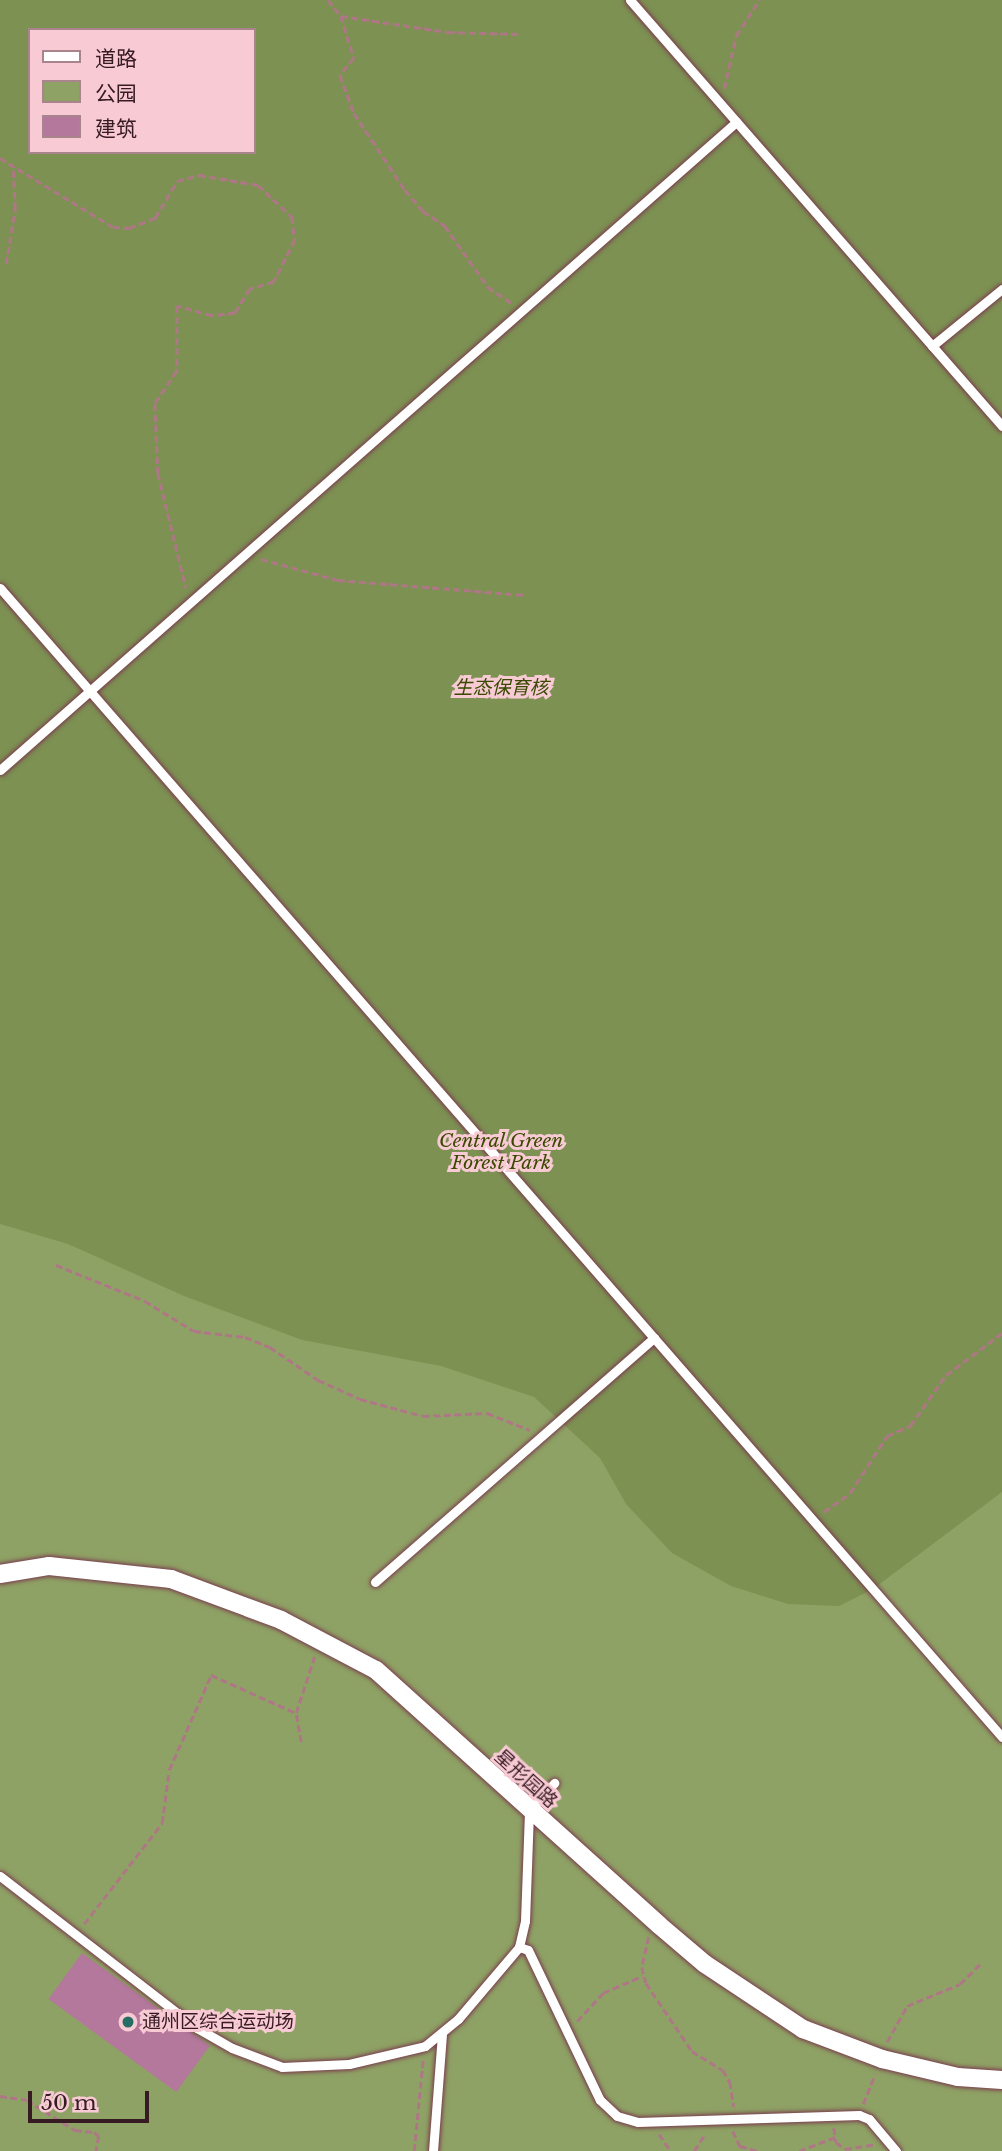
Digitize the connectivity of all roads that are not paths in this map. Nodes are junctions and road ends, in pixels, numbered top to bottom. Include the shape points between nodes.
1 (631, 0) edge
2 (736, 122) junction
3 (1002, 289) edge
4 (932, 346) junction
5 (1002, 426) edge
6 (0, 588) edge
7 (92, 693) junction
8 (0, 770) edge
9 (654, 1338) junction
10 (0, 1574) edge
11 (375, 1582) dead end
12 (1002, 1737) edge
13 (554, 1783) dead end
14 (529, 1811) junction
15 (0, 1876) edge
16 (519, 1947) junction
17 (442, 2034) junction
18 (1002, 2080) edge
19 (893, 2148) edge
20 (433, 2151) edge

1 - 2 lane
2 - 4 lane
2 - 7 lane
3 - 4 lane
4 - 5 lane
6 - 7 lane
7 - 8 lane
7 - 9 lane
9 - 11 lane
9 - 12 lane
10 - 14 street, 星形园路 via 49,1566 171,1579 281,1619 376,1670
13 - 14 lane
14 - 16 lane via 525,1921
14 - 18 street, 星形园路 via 705,1964 803,2029 882,2059 958,2077
15 - 17 lane via 197,2028 256,2060 323,2069 398,2056
16 - 17 lane
16 - 19 lane via 528,1951 606,2110 627,2122 859,2115 869,2119
17 - 20 lane

